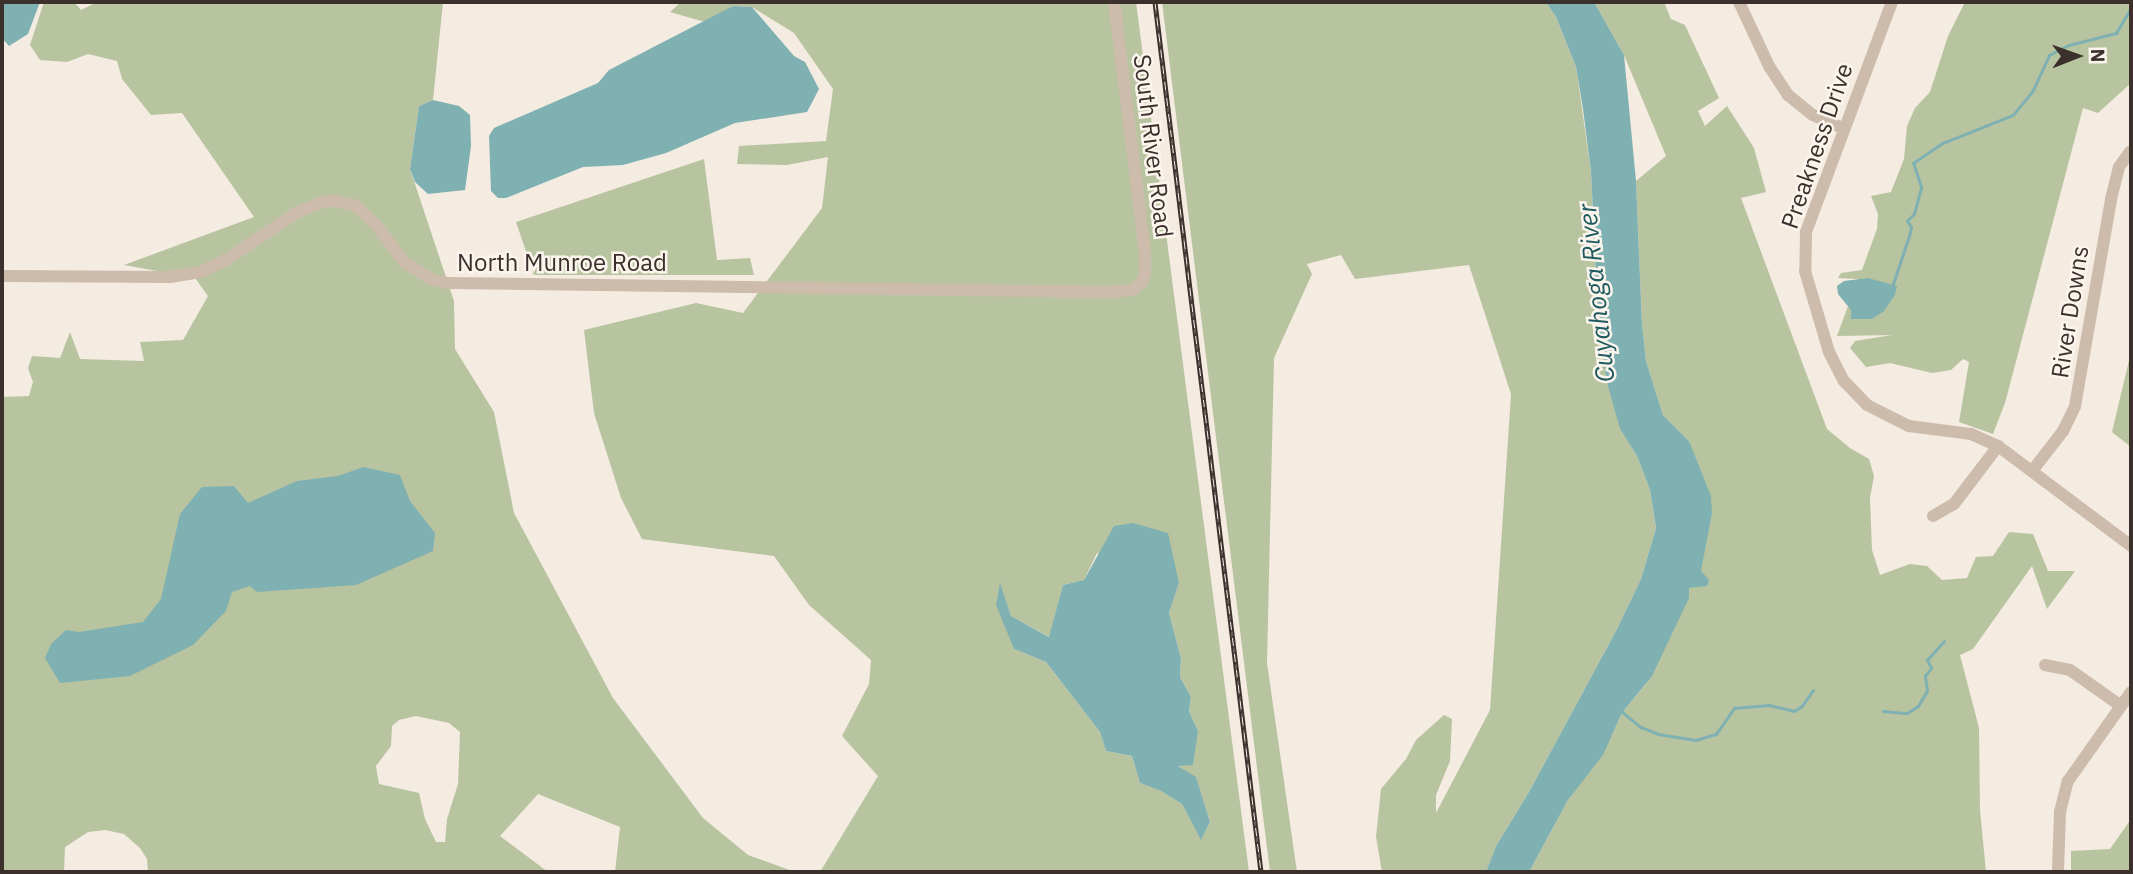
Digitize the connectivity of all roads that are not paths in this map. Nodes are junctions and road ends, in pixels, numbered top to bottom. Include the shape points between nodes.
1 (1114, 2) edge
2 (1739, 2) edge
3 (1892, 2) edge
4 (1843, 129) junction
5 (2130, 152) edge
6 (2, 276) edge
7 (1132, 290) joint
8 (1998, 446) junction
9 (2032, 471) junction
10 (1933, 516) dead end
11 (2131, 545) edge
12 (2045, 665) dead end
13 (2131, 692) edge
14 (2121, 706) junction
15 (2058, 869) edge

1 - 7 street, South River Road via 1145,253 1145,274
2 - 4 street via 1780,85 1806,110
3 - 4 street, Preakness Drive
4 - 8 street, Preakness Drive via 1811,213 1804,250 1810,293 1833,362 1858,397 1884,416 1918,428 1970,435
5 - 9 street, River Downs via 2119,167 2111,200 2075,406
6 - 7 street, North Munroe Road via 170,277 201,272 296,213 335,201 356,206 404,262 447,284
8 - 9 street, Preakness Drive
8 - 10 street via 1954,504
9 - 11 street, Preakness Drive
12 - 14 street via 2070,670
13 - 14 street
14 - 15 street via 2068,781 2060,812

